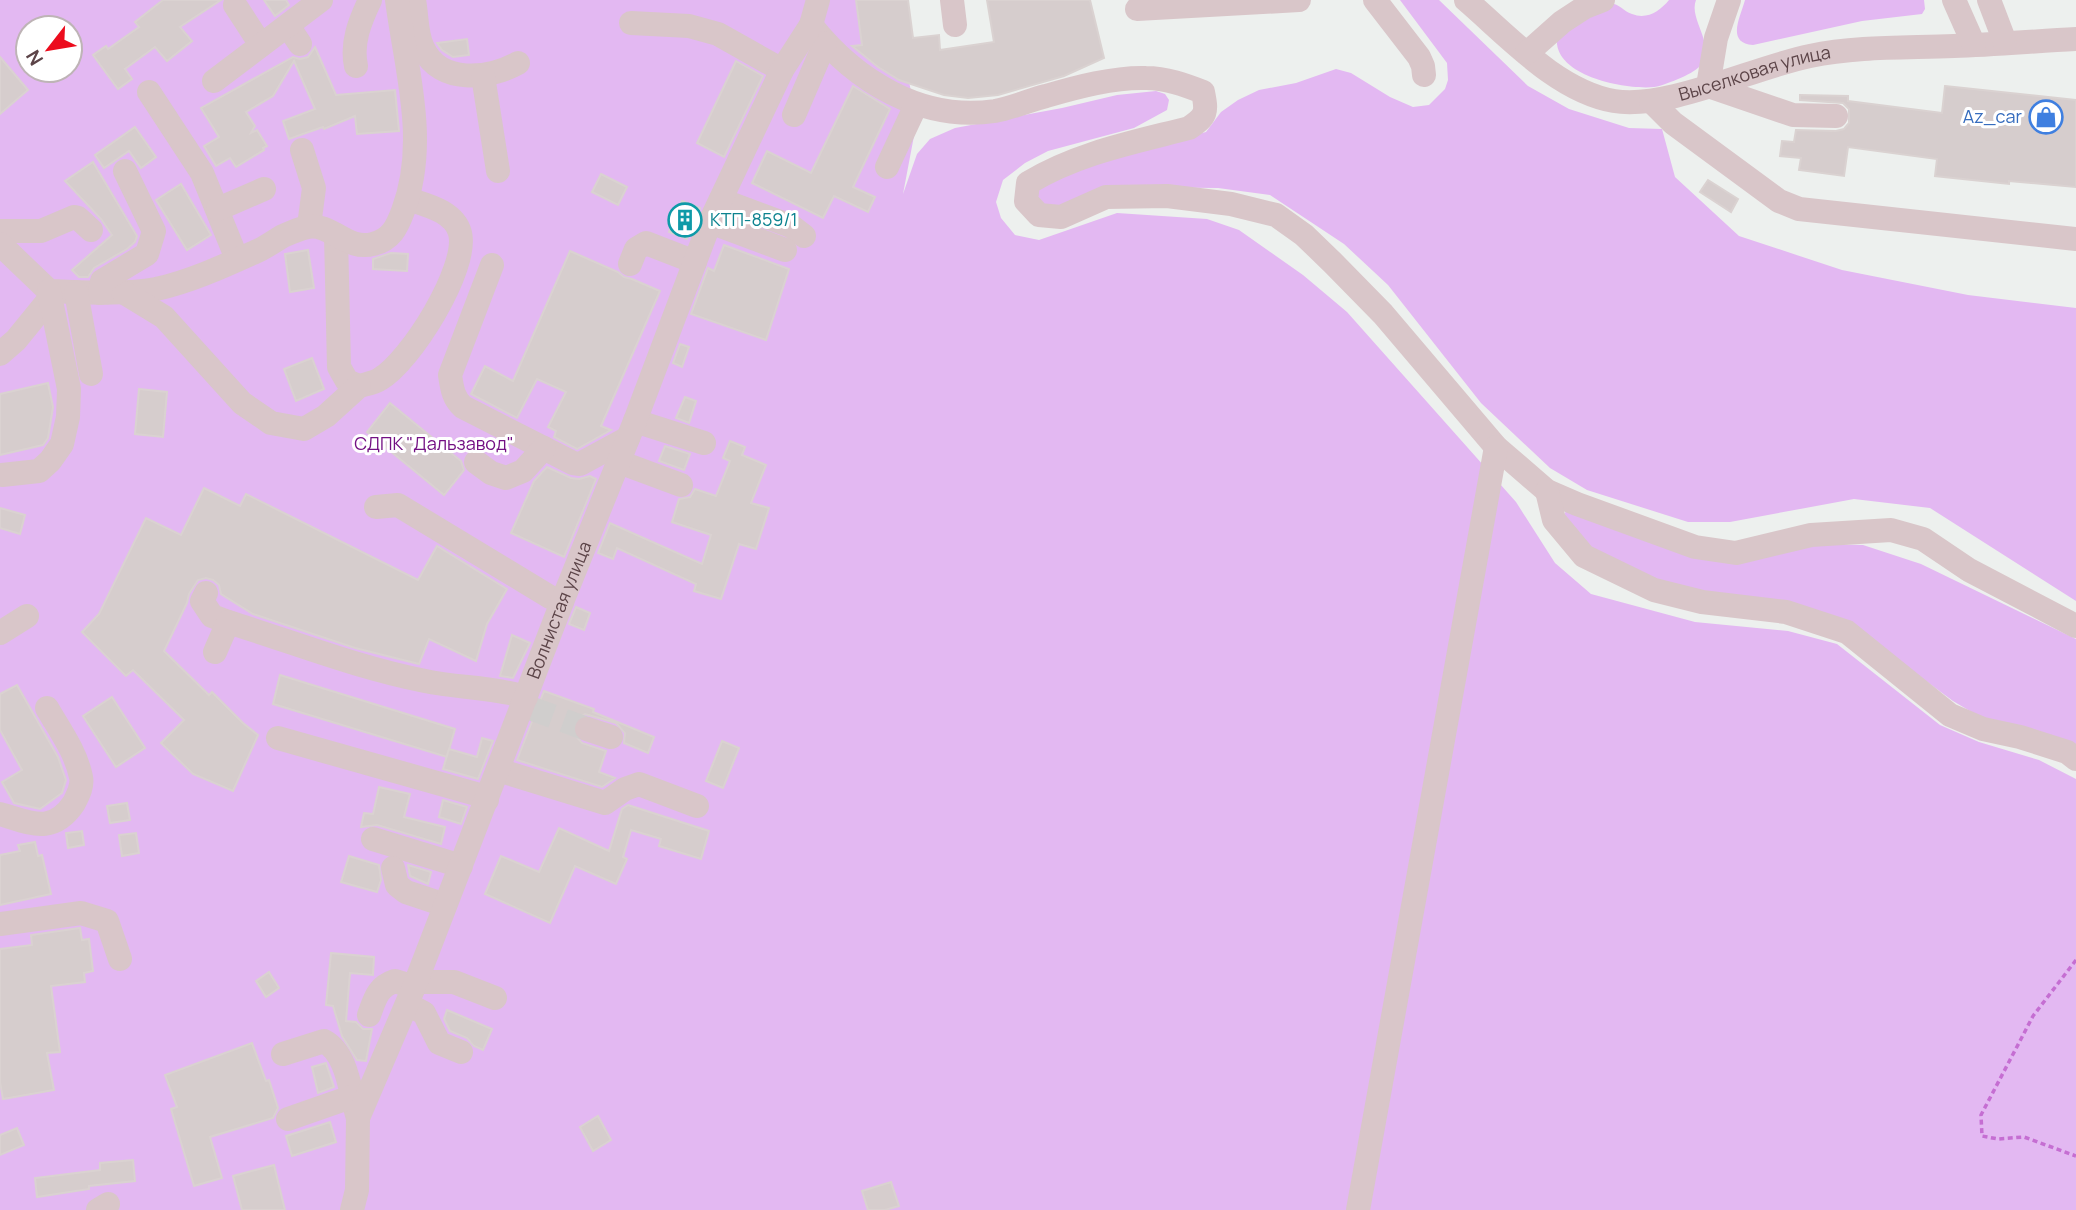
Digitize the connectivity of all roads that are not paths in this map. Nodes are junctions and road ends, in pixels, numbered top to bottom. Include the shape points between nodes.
1 (321, 0) edge
2 (370, 0) edge
3 (397, 0) edge
4 (414, 0) edge
5 (818, 0) edge
6 (952, 0) edge
7 (1299, 0) edge
8 (1375, 0) edge
9 (1465, 0) edge
10 (1604, 0) edge
11 (1729, 0) edge
12 (1954, 0) edge
13 (1989, 0) edge
14 (235, 5) dead end
15 (1137, 9) dead end
16 (631, 23) dead end
17 (956, 25) dead end
18 (818, 34) junction
19 (2076, 39) edge
20 (2005, 42) junction
21 (261, 45) junction
22 (1974, 45) junction
23 (1527, 52) junction
24 (518, 63) dead end
25 (356, 66) dead end
26 (782, 70) junction
27 (1424, 75) dead end
28 (483, 76) junction
29 (214, 81) dead end
30 (1708, 86) junction
31 (149, 92) dead end
32 (1651, 101) junction
33 (916, 105) junction
34 (794, 116) dead end
35 (1836, 116) dead end
36 (302, 150) dead end
37 (887, 167) dead end
38 (125, 171) dead end
39 (498, 171) dead end
40 (264, 189) dead end
41 (408, 199) junction
42 (721, 200) junction
43 (218, 209) junction
44 (710, 222) junction
45 (309, 226) junction
46 (91, 230) dead end
47 (0, 231) edge
48 (337, 235) junction
49 (2076, 239) edge
50 (0, 244) edge
51 (237, 259) junction
52 (695, 262) junction
53 (630, 264) dead end
54 (492, 265) dead end
55 (100, 292) junction
56 (50, 294) junction
57 (0, 354) edge
58 (91, 374) dead end
59 (359, 386) junction
60 (632, 429) junction
61 (704, 443) dead end
62 (1496, 447) junction
63 (544, 448) junction
64 (476, 462) dead end
65 (619, 462) junction
66 (2, 475) dead end
67 (681, 485) dead end
68 (1547, 491) junction
69 (376, 507) dead end
70 (206, 593) dead end
71 (562, 602) junction
72 (27, 616) dead end
73 (228, 622) junction
74 (2076, 626) edge
75 (0, 633) edge
76 (215, 652) dead end
77 (526, 703) junction
78 (47, 708) dead end
79 (587, 729) tunnel mouth
80 (611, 737) dead end
81 (278, 738) dead end
82 (2076, 759) edge
83 (498, 770) junction
84 (486, 800) junction
85 (697, 806) dead end
86 (0, 814) edge
87 (373, 839) dead end
88 (461, 866) junction
89 (393, 869) dead end
90 (445, 905) junction
91 (0, 924) edge
92 (120, 959) dead end
93 (412, 991) junction
94 (495, 998) dead end
95 (369, 1015) dead end
96 (461, 1052) dead end
97 (283, 1054) dead end
98 (355, 1107) junction
99 (288, 1119) dead end
100 (352, 1210) edge
101 (1357, 1210) edge

1 - 21 street via 294,35
2 - 25 street via 356,36
3 - 41 street via 416,140
4 - 28 street via 423,48 439,67 449,73
5 - 18 street
6 - 17 street
7 - 15 street
8 - 27 street via 1419,57
9 - 23 street, Выселковая улица
10 - 23 street via 1562,22
11 - 30 street via 1716,38
12 - 22 street
13 - 20 street
14 - 21 street
16 - 26 street via 689,26 718,34
18 - 26 street, Волнистая улица
18 - 33 street via 873,83
18 - 34 street
19 - 20 street, Выселковая улица
20 - 22 street, Выселковая улица
21 - 29 street
22 - 30 street, Выселковая улица via 1809,56
23 - 32 street, Выселковая улица via 1561,80 1592,95 1615,101
24 - 28 street
26 - 42 street, Волнистая улица
28 - 39 street
30 - 32 street, Выселковая улица
30 - 35 street via 1793,115
31 - 43 street via 202,173
32 - 49 street via 1779,201 1799,209
33 - 37 street
33 - 62 street via 958,114 997,111 1049,95 1146,78 1203,92 1206,110 1189,128 1089,154 1057,168 1028,183 1026,201 1039,215 1061,217 1106,197 1167,196 1276,215 1304,234 1383,314
36 - 45 street via 314,188
38 - 55 street via 152,225 151,242 147,254 102,281
40 - 43 street
41 - 48 street via 398,226 377,243 364,246
41 - 59 street via 438,209 454,221 460,233 458,260 441,304 409,352 380,379
42 - 44 street, Волнистая улица
42 - 44 street via 791,226 794,243
43 - 51 street
44 - 52 street, Волнистая улица
45 - 48 street
45 - 51 street
46 - 47 street via 74,217 41,231
48 - 59 street via 339,367 347,381
50 - 56 street
51 - 55 street via 155,289
52 - 53 street via 646,243 636,249
52 - 60 street, Волнистая улица
54 - 63 street via 450,375 452,392 463,407
55 - 56 street
55 - 58 street
55 - 59 street via 164,317 242,403 271,424 304,429
56 - 57 street
56 - 66 street via 69,389 62,444 39,471
60 - 61 street
60 - 63 street via 580,464
60 - 65 street, Волнистая улица
62 - 68 street
62 - 101 street
63 - 64 street via 523,471 506,478
65 - 67 street
65 - 71 street, Волнистая улица
68 - 74 street via 1695,547 1736,553 1811,535 1891,530 1923,539 1969,570
68 - 82 street via 1554,520 1584,556 1654,590 1702,602 1786,612 1847,632 1950,715 2067,752
69 - 71 street via 398,505
70 - 73 street via 202,601 212,616
71 - 77 street, Волнистая улица
72 - 75 street
73 - 76 street
73 - 77 street via 404,676
77 - 83 street, Волнистая улица
78 - 86 street via 76,760 83,780 78,796 55,820 41,825
79 - 80 street
81 - 84 street
83 - 84 street, Волнистая улица
83 - 85 street via 605,803 639,784
84 - 88 street, Волнистая улица
87 - 88 street
88 - 90 street, Волнистая улица
89 - 90 street via 397,885 406,892
90 - 93 street, Волнистая улица
91 - 92 street via 81,913 107,921
93 - 94 street via 454,982
93 - 95 street via 395,981 384,985 376,993
93 - 96 street via 439,1043
93 - 98 street, Волнистая улица
97 - 98 street via 324,1041 333,1046
98 - 99 street
98 - 100 street, Волнистая улица via 357,1190

